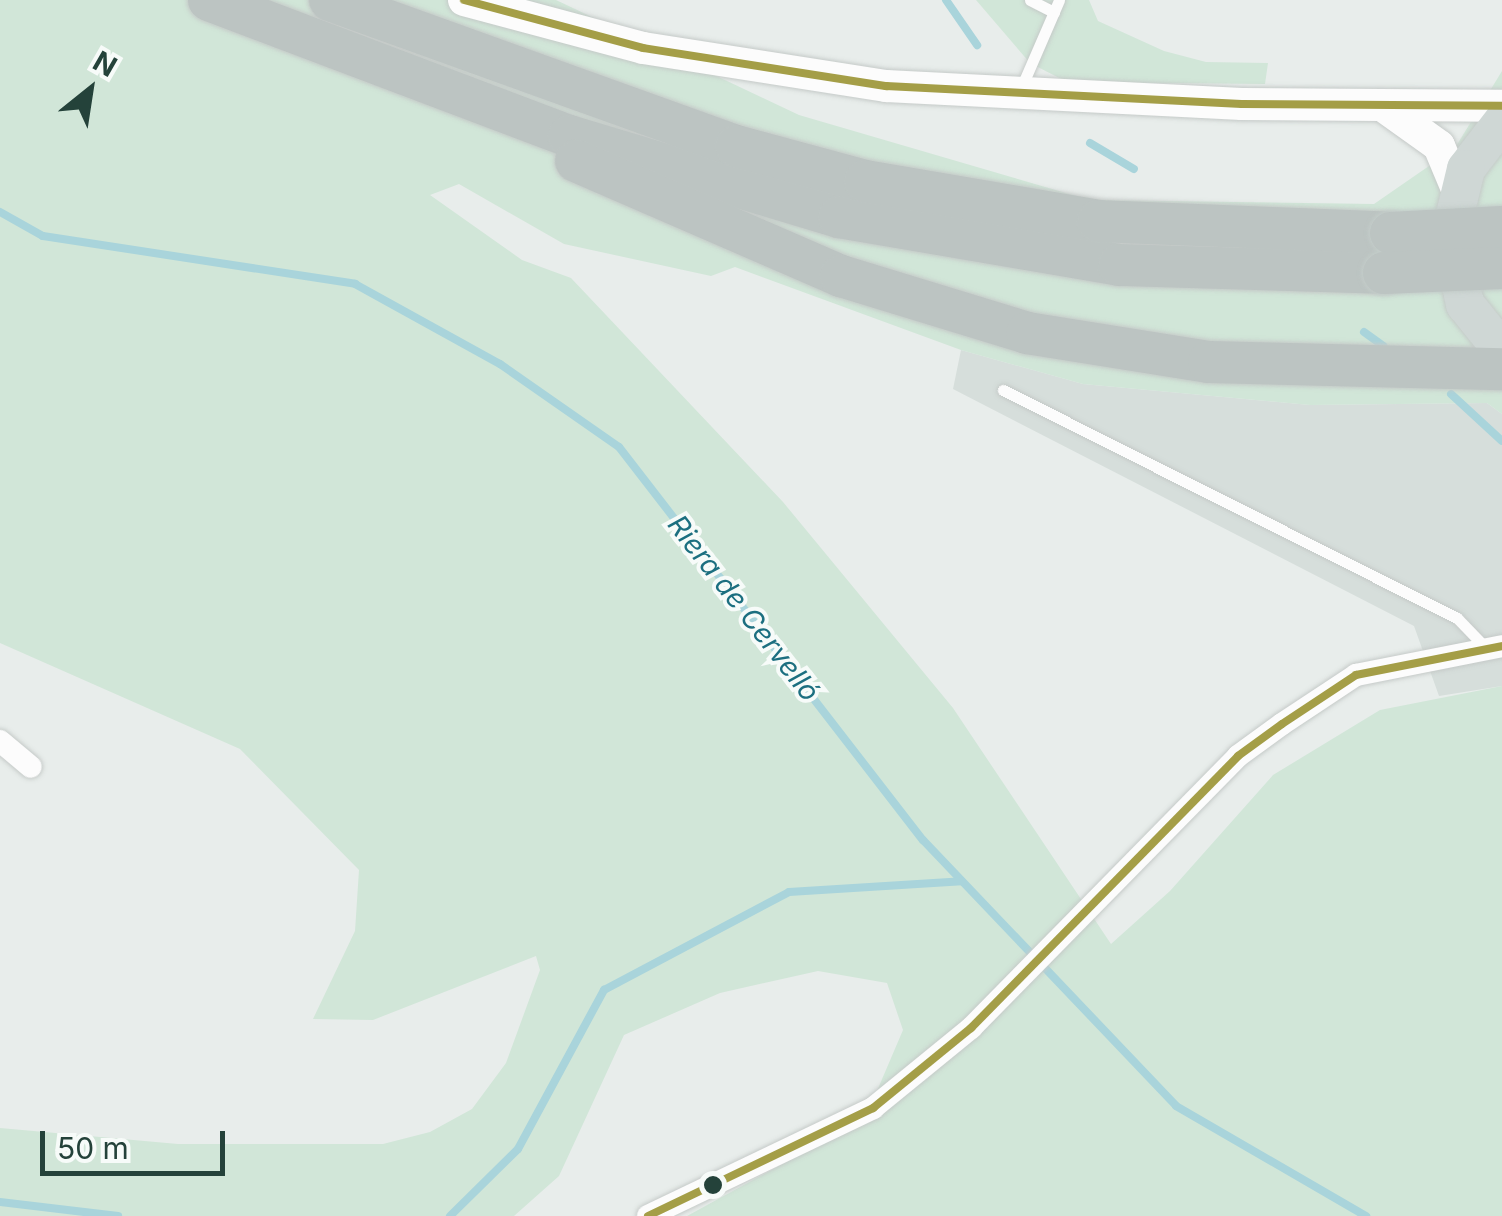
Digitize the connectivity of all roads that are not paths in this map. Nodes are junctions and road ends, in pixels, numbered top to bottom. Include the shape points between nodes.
1 (209, 0) edge
2 (330, 0) edge
3 (464, 0) edge
4 (1030, 0) edge
5 (1056, 6) edge
6 (388, 66) junction
7 (1017, 95) junction
8 (1502, 106) edge
9 (1386, 108) junction
10 (1502, 122) edge
11 (1457, 189) junction
12 (1502, 227) edge
13 (1388, 253) junction
14 (1502, 268) edge
15 (1502, 350) edge
16 (1502, 369) edge
17 (1003, 390) dead end
18 (1493, 646) edge
19 (0, 741) edge
20 (31, 767) dead end
21 (648, 1216) edge

1 - 6 highway
2 - 13 highway via 736,146 866,181 1098,222
3 - 7 street via 709,61 886,86
4 - 5 lane
5 - 7 lane
6 - 13 highway via 570,136 893,228 1119,265
6 - 16 highway via 638,190 840,276 1026,334 1209,362
7 - 9 street
8 - 9 street
9 - 11 street via 1439,146
10 - 11 main road via 1477,150
11 - 15 main road via 1450,235 1457,282 1478,324
12 - 13 highway, bridge
13 - 14 highway, bridge
17 - 18 lane via 1457,618
18 - 21 street via 1356,675 1238,756 970,1028 873,1108
19 - 20 street

